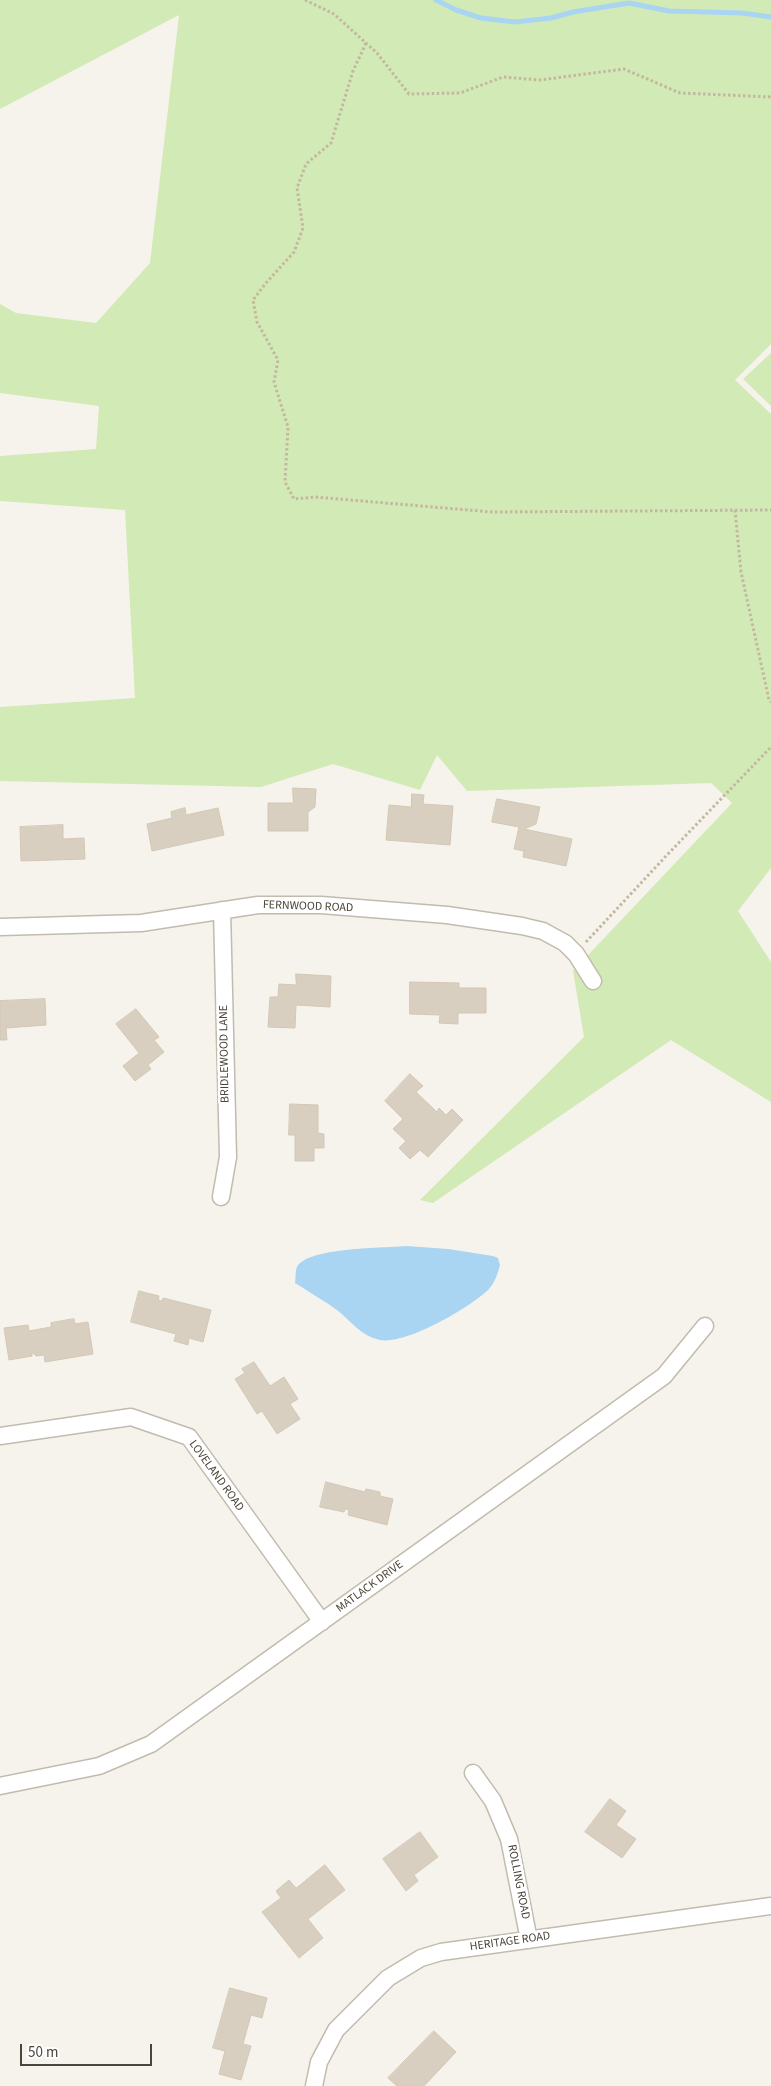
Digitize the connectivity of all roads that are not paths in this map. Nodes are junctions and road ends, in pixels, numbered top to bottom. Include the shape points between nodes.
1 (222, 910) junction
2 (0, 927) edge
3 (593, 981) dead end
4 (221, 1196) dead end
5 (705, 1326) dead end
6 (0, 1436) edge
7 (322, 1622) junction
8 (473, 1773) dead end
9 (0, 1786) edge
10 (771, 1906) edge
11 (529, 1940) junction
12 (314, 2086) edge

1 - 2 street, FERNWOOD ROAD via 141,923
1 - 3 street, FERNWOOD ROAD via 258,905 321,905 447,915 543,931 565,943
1 - 4 street, BRIDLEWOOD LANE via 228,1157
5 - 7 street, MATLACK DRIVE via 664,1376
6 - 7 street, LOVELAND ROAD via 131,1417 188,1437
7 - 9 street, MATLACK DRIVE via 151,1744 99,1766
8 - 11 street, ROLLING ROAD via 493,1801 509,1839
10 - 11 street, HERITAGE ROAD
11 - 12 street, HERITAGE ROAD via 442,1952 421,1958 388,1978 336,2030 319,2062

